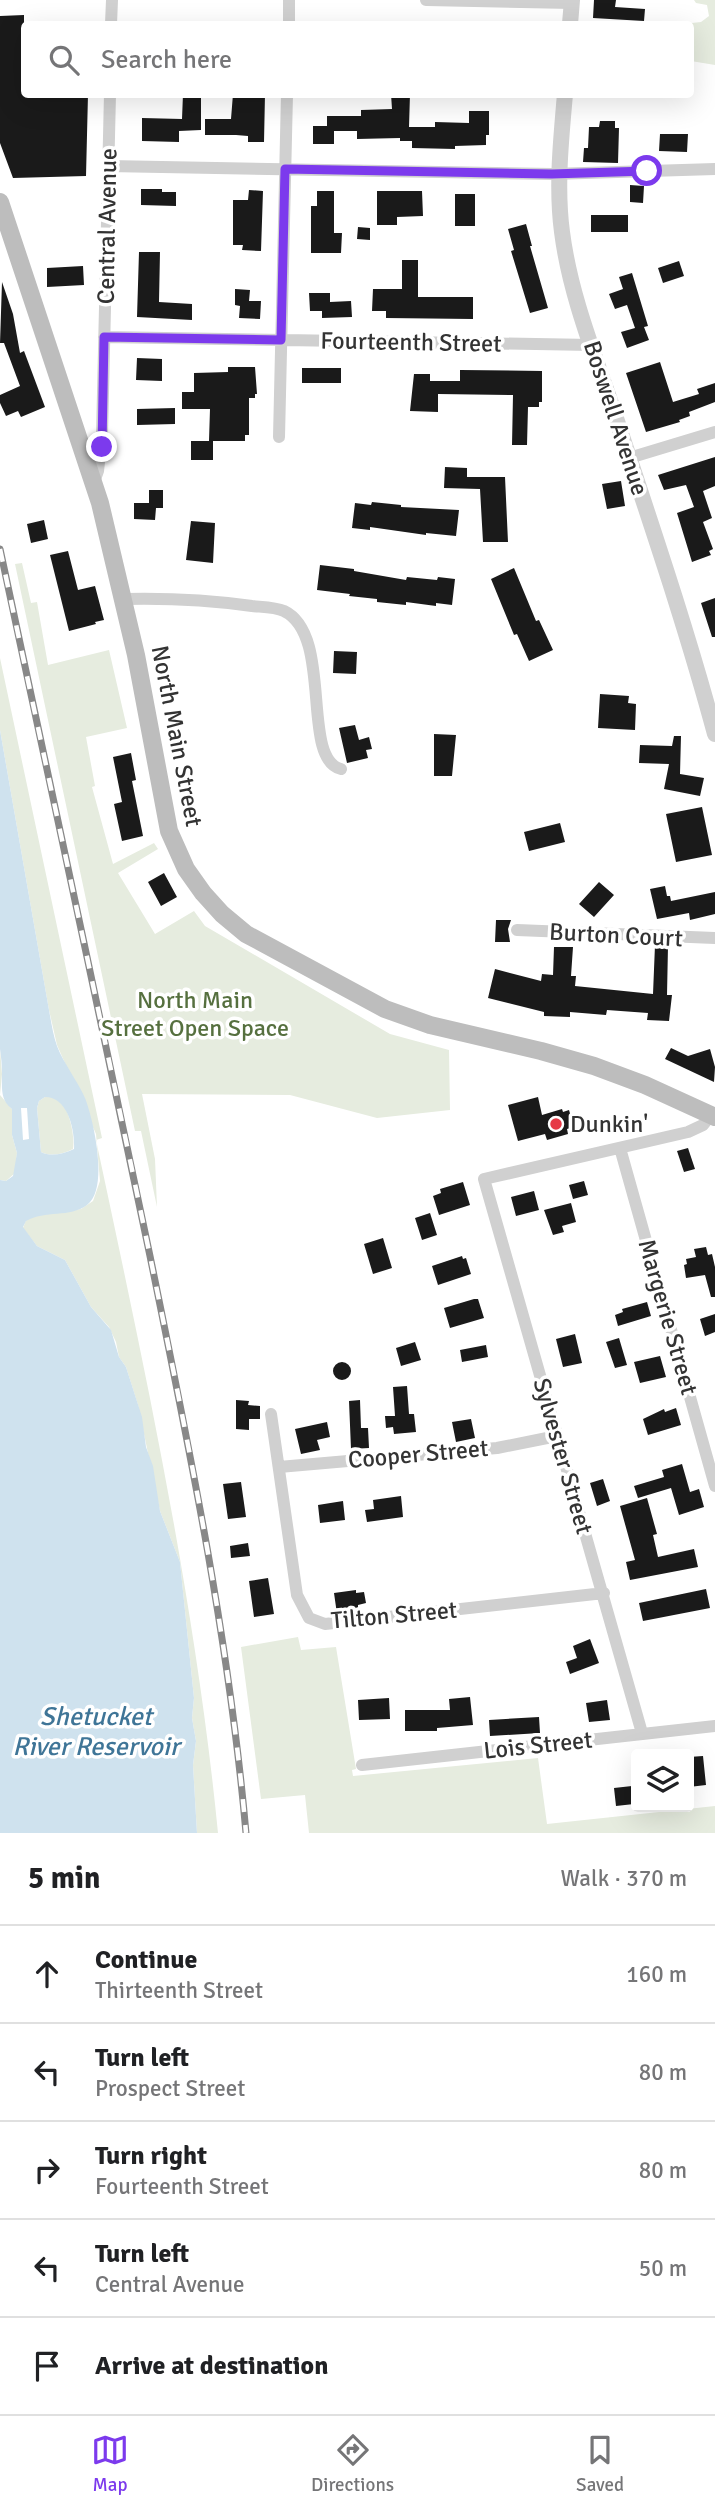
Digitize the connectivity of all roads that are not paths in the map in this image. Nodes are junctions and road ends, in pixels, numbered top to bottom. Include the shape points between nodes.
1 (112, 0) edge
2 (289, 0) edge
3 (426, 0) edge
4 (572, 2) edge
5 (111, 21) edge
6 (289, 21) edge
7 (570, 21) edge
8 (110, 98) edge
9 (287, 98) edge
10 (565, 98) edge
11 (108, 166) junction
12 (285, 169) junction
13 (715, 169) edge
14 (560, 173) junction
15 (0, 202) edge
16 (104, 337) junction
17 (281, 340) junction
18 (592, 345) junction
19 (715, 432) edge
20 (279, 437) dead end
21 (629, 458) junction
22 (94, 482) junction
23 (124, 599) junction
24 (714, 724) edge
25 (341, 768) dead end
26 (517, 930) dead end
27 (715, 938) edge
28 (713, 1116) edge
29 (621, 1148) junction
30 (271, 1414) dead end
31 (557, 1436) junction
32 (279, 1467) junction
33 (715, 1486) edge
34 (604, 1593) junction
35 (715, 1726) edge
36 (642, 1733) junction
37 (362, 1765) dead end

1 - 5 street
2 - 6 street
3 - 4 street
4 - 7 street
8 - 11 street, Central Avenue
9 - 12 street
10 - 14 street, Boswell Avenue
11 - 12 street
11 - 16 street, Central Avenue
12 - 14 street
12 - 17 street
13 - 14 street
14 - 18 street, Boswell Avenue via 564,246
15 - 22 main road, North Main Street
16 - 17 street, Fourteenth Street
16 - 22 street, Central Avenue via 102,447
17 - 18 street, Fourteenth Street
17 - 20 street
18 - 21 street, Boswell Avenue
19 - 21 street
21 - 24 street, Boswell Avenue
22 - 23 main road, North Main Street
23 - 25 street via 195,598 284,611 301,627 311,651 325,755
23 - 28 main road, North Main Street via 169,831 190,875 222,914 264,944 398,1014 594,1066
26 - 27 street, Burton Court
28 - 29 street via 694,1130
29 - 31 street, Sylvester Street via 484,1179
29 - 33 street, Margerie Street
30 - 32 street, Tilton Street
31 - 32 street, Cooper Street via 497,1448
31 - 34 street, Sylvester Street
32 - 34 street, Tilton Street via 298,1595 309,1618 325,1624
34 - 36 street, Sylvester Street
35 - 36 street, Lois Street
36 - 37 street, Lois Street

